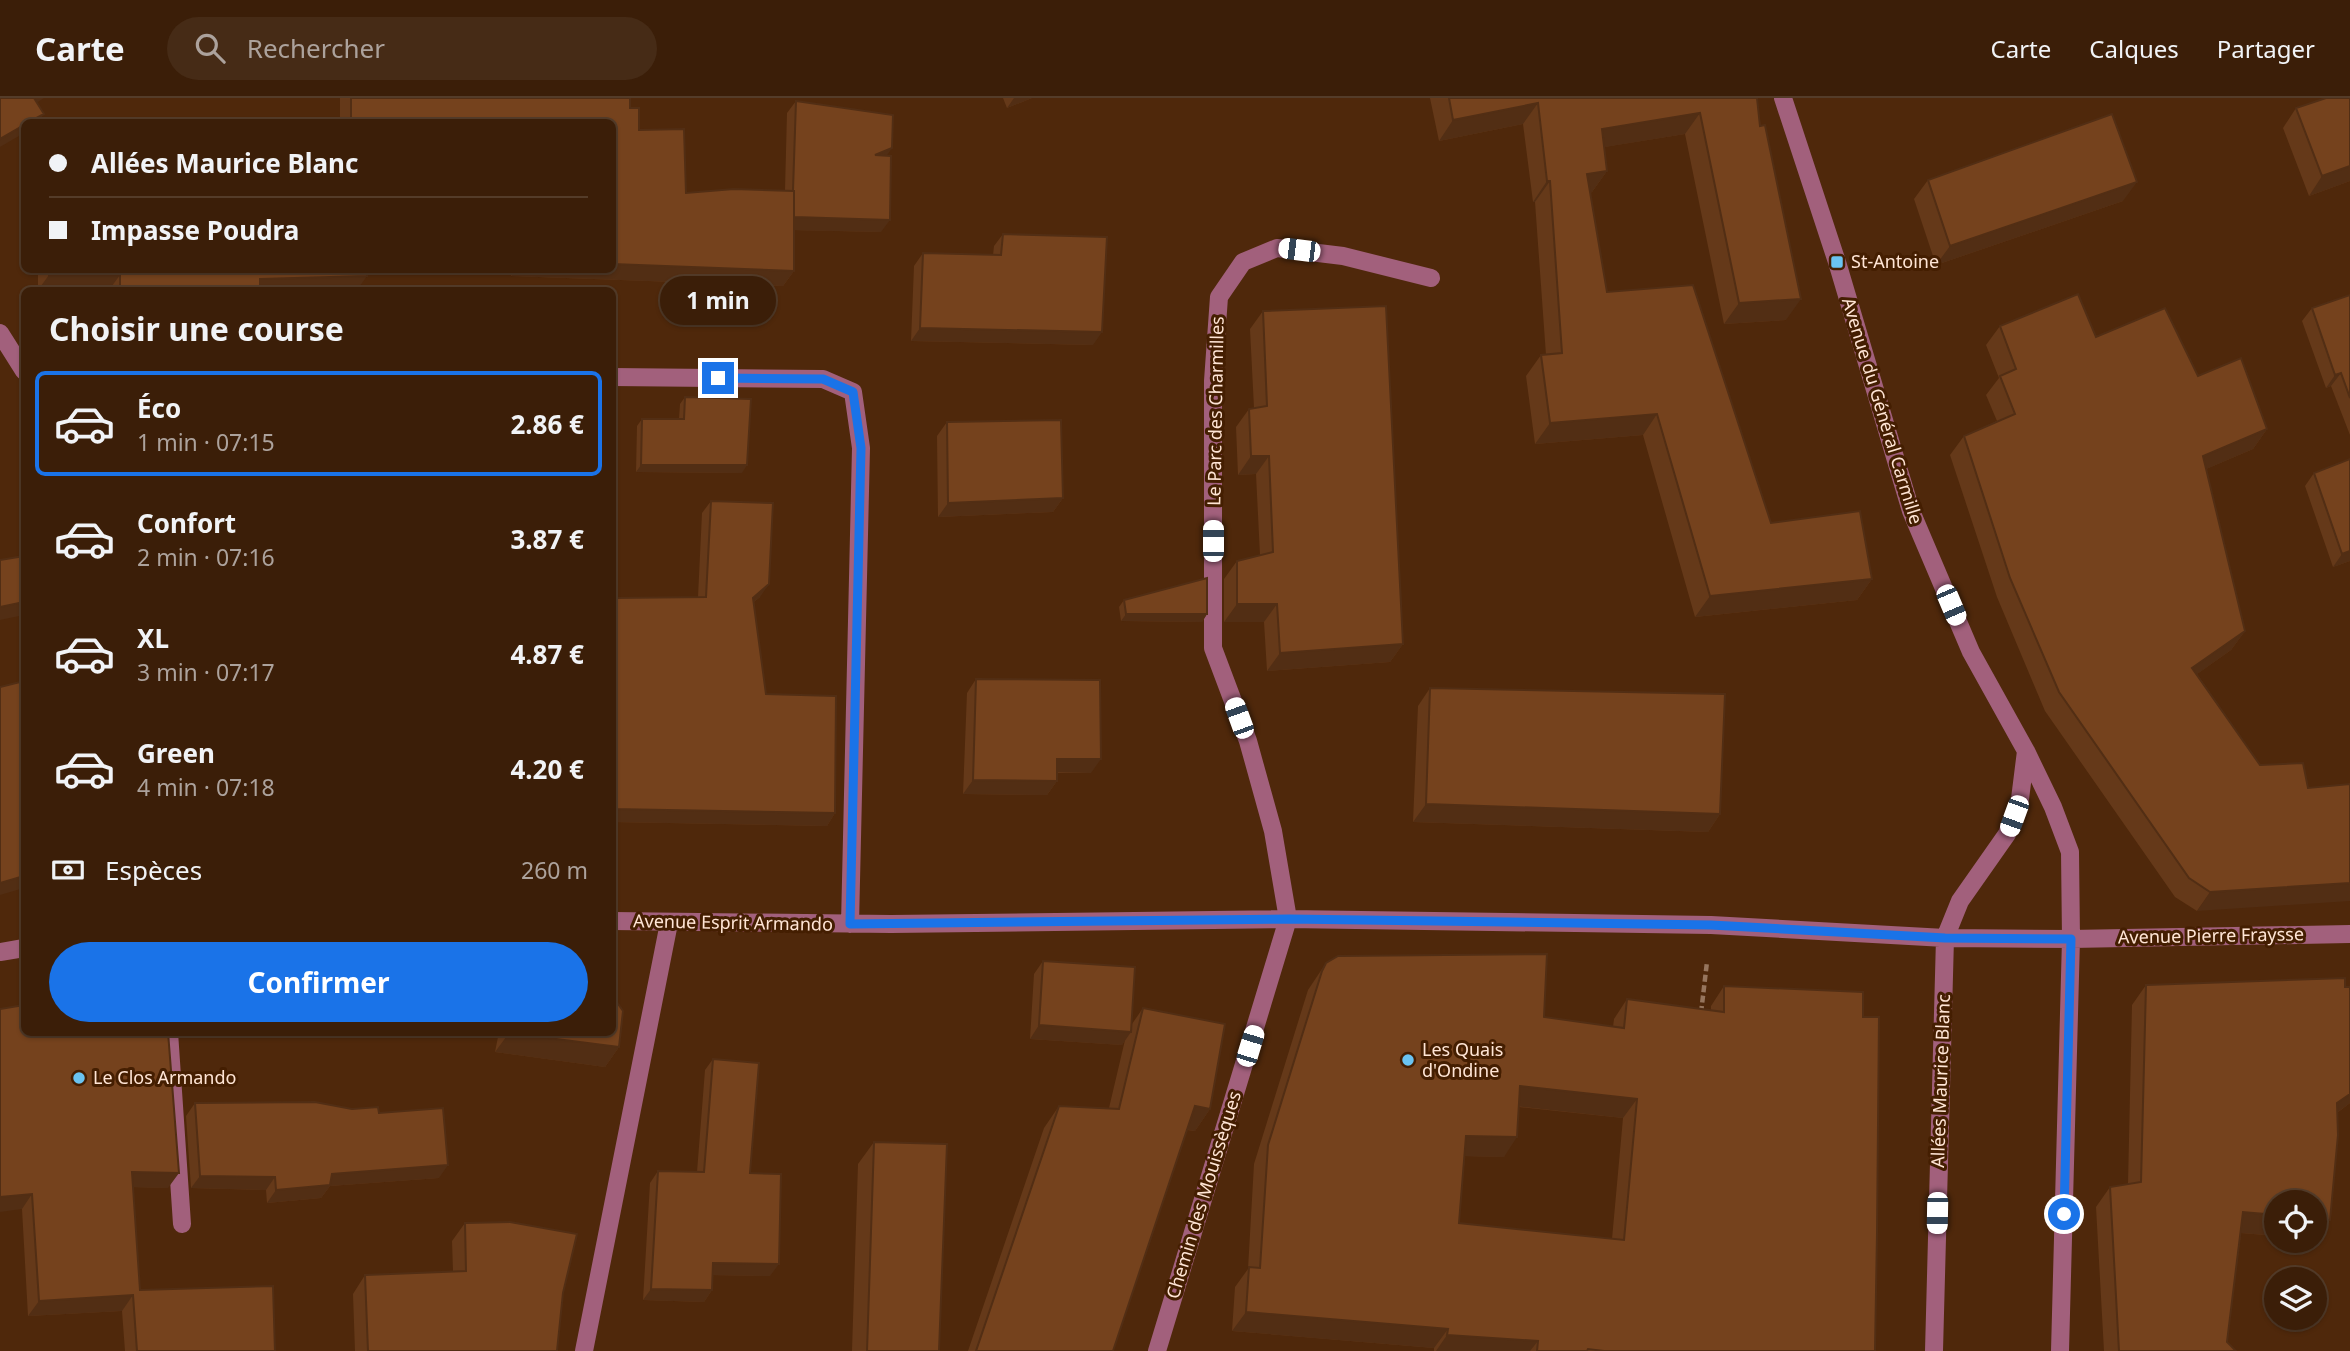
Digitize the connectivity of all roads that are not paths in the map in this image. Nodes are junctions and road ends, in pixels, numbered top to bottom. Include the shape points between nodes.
1 (1783, 98) edge
2 (1431, 278) dead end
3 (0, 333) edge
4 (21, 366) edge
5 (616, 377) edge
6 (2026, 751) junction
7 (1289, 919) junction
8 (616, 921) edge
9 (669, 923) junction
10 (850, 924) junction
11 (2350, 934) edge
12 (1945, 938) junction
13 (2071, 939) junction
14 (21, 948) edge
15 (0, 952) edge
16 (169, 1036) edge
17 (182, 1224) dead end
18 (584, 1351) edge
19 (1157, 1351) edge
20 (1934, 1351) edge
21 (2060, 1351) edge

1 - 6 street, Avenue du Général Carmille via 1911,511 1971,652
2 - 7 street, Le Parc des Charmilles via 1343,256 1276,248 1242,262 1219,297 1213,381 1213,648 1248,741 1270,818
3 - 4 street
5 - 10 street via 823,379 853,392 861,448
6 - 12 street via 2020,799 2007,834 1960,901
6 - 13 street, Avenue du Général Carmille via 2070,852
7 - 10 street, Avenue Esprit Armando
7 - 12 street, Avenue Esprit Armando via 1711,925
7 - 19 street, Chemin des Mouissèques
8 - 9 street, Avenue Esprit Armando
9 - 10 street, Avenue Esprit Armando
9 - 18 street
11 - 13 street, Avenue Pierre Fraysse
12 - 13 street, Avenue Esprit Armando
12 - 20 street, Allées Maurice Blanc
13 - 21 street
14 - 15 street
16 - 17 street

